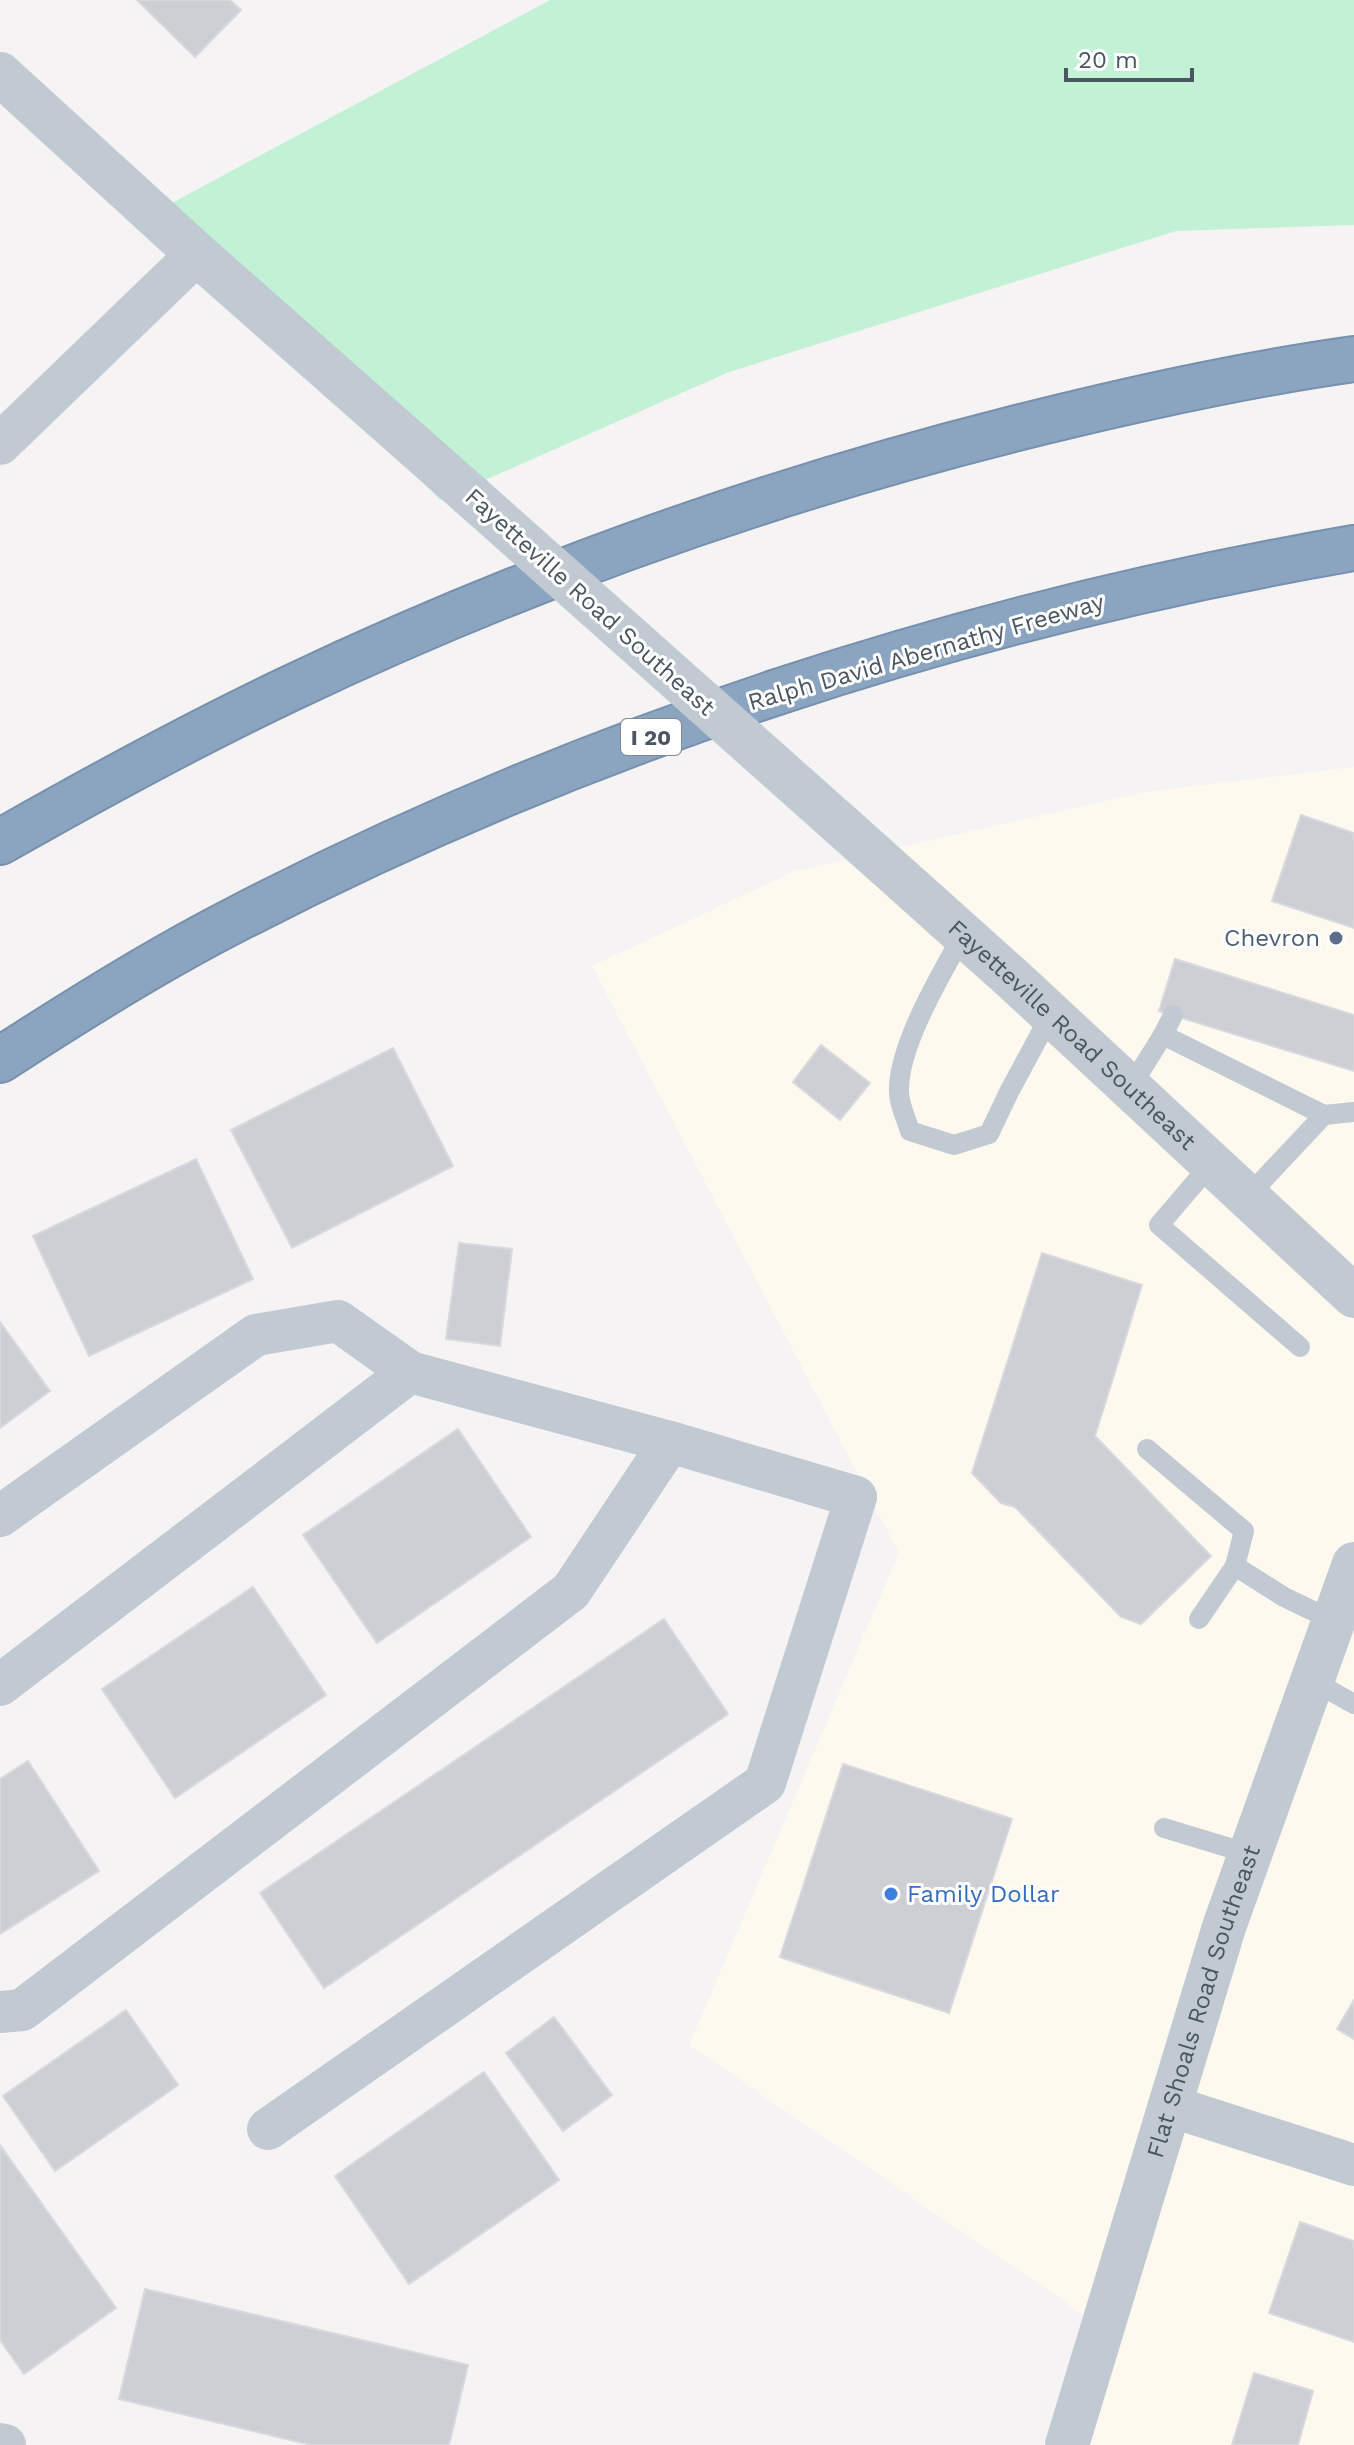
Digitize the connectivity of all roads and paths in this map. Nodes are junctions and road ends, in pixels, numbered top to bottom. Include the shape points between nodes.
1 (0, 74) edge
2 (197, 254) junction
3 (1354, 359) edge
4 (0, 444) edge
5 (1354, 548) edge
6 (0, 842) edge
7 (963, 935) junction
8 (1051, 1014) junction
9 (1173, 1015) dead end
10 (1163, 1035) junction
11 (0, 1060) edge
12 (1130, 1088) junction
13 (1354, 1112) edge
14 (1324, 1115) junction
15 (1211, 1164) junction
16 (1247, 1197) junction
17 (1354, 1296) edge
18 (1300, 1347) dead end
19 (410, 1372) junction
20 (670, 1442) junction
21 (1147, 1449) dead end
22 (0, 1516) edge
23 (1354, 1564) edge
24 (1235, 1566) junction
25 (1199, 1619) dead end
26 (1334, 1621) junction
27 (1313, 1681) junction
28 (0, 1685) edge
29 (1354, 1704) edge
30 (1164, 1828) dead end
31 (1250, 1854) junction
32 (0, 2012) edge
33 (1170, 2106) junction
34 (268, 2129) dead end
35 (1354, 2165) edge
36 (1067, 2445) edge

1 - 2 street, Fayetteville Road Southeast
2 - 4 street
2 - 7 street, Fayetteville Road Southeast, bridge
3 - 6 highway via 1112,404 937,448 649,539 470,609 291,688
5 - 11 highway, Ralph David Abernathy Freeway / I 20 via 1251,566 1031,618 820,678 611,751 393,842 230,922
7 - 8 street, Fayetteville Road Southeast
7 - 8 lane via 905,1050 898,1091 910,1131 954,1145 989,1134
8 - 12 street, Fayetteville Road Southeast
9 - 10 lane
10 - 12 lane
10 - 14 lane
12 - 15 street, Fayetteville Road Southeast
13 - 14 lane
14 - 16 lane
15 - 16 street, Fayetteville Road Southeast
15 - 18 lane via 1159,1225
16 - 17 street, Fayetteville Road Southeast
19 - 20 street
19 - 22 street via 338,1321 256,1335
19 - 28 street
20 - 32 street via 571,1591 22,2010
20 - 34 street via 856,1497 765,1783
21 - 24 lane via 1244,1531
23 - 26 street, Flat Shoals Road Southeast
24 - 25 lane
24 - 26 lane
26 - 27 street, Flat Shoals Road Southeast
27 - 29 lane
27 - 31 street, Flat Shoals Road Southeast
30 - 31 lane
31 - 33 street, Flat Shoals Road Southeast
33 - 35 street
33 - 36 street, Flat Shoals Road Southeast

